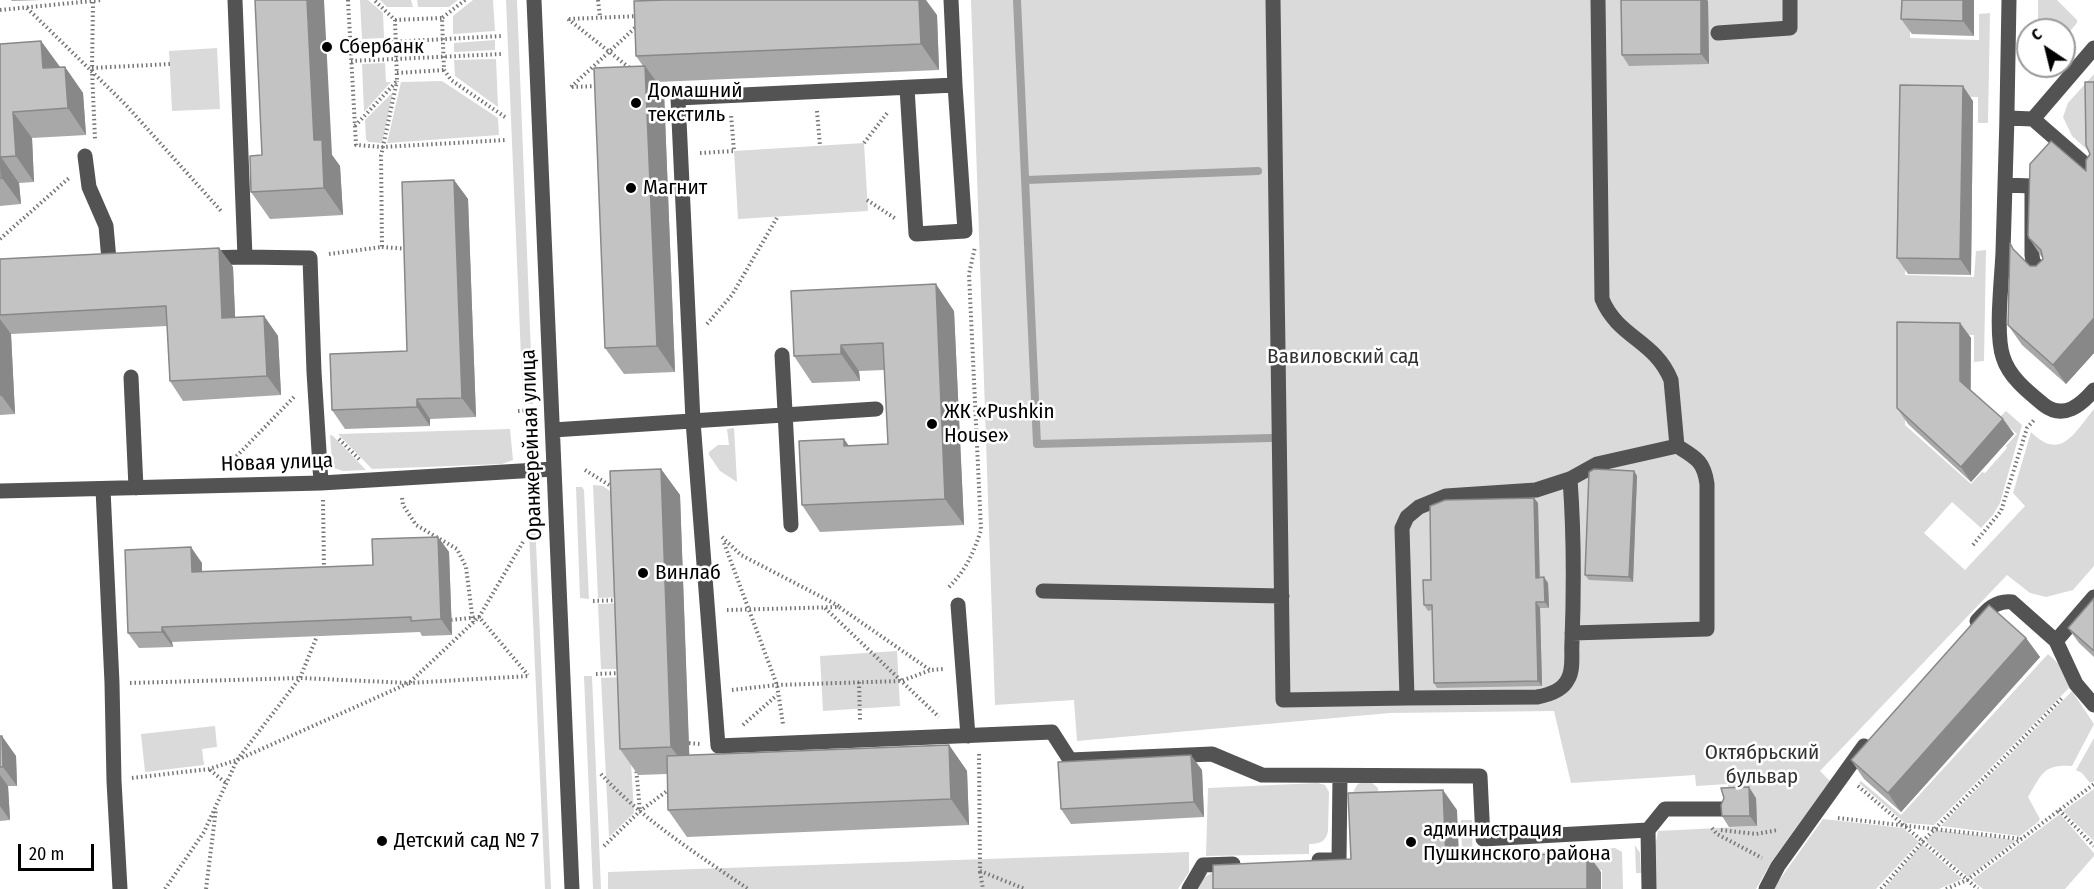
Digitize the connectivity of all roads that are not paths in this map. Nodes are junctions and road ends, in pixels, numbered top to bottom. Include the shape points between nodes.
1 (235, 0) edge
2 (534, 0) edge
3 (951, 0) edge
4 (1273, 0) edge
5 (1598, 0) edge
6 (1790, 0) edge
7 (2009, 0) edge
8 (1718, 33) dead end
9 (2094, 48) edge
10 (955, 85) junction
11 (907, 88) junction
12 (2008, 118) junction
13 (2033, 119) junction
14 (85, 160) road end
15 (2094, 171) edge
16 (2005, 185) junction
17 (245, 257) junction
18 (189, 258) edge
19 (109, 260) edge
20 (2047, 276) edge
21 (782, 356) dead end
22 (131, 377) dead end
23 (2094, 390) edge
24 (876, 409) dead end
25 (786, 415) junction
26 (693, 421) junction
27 (552, 430) junction
28 (1677, 446) junction
29 (554, 469) junction
30 (1570, 479) junction
31 (136, 488) junction
32 (103, 489) junction
33 (322, 490) junction
34 (0, 491) edge
35 (791, 525) dead end
36 (1043, 591) dead end
37 (1282, 596) junction
38 (2094, 597) edge
39 (958, 605) road end
40 (1572, 633) junction
41 (1966, 634) edge
42 (2056, 641) junction
43 (1407, 698) junction
44 (2094, 705) edge
45 (1875, 734) edge
46 (969, 736) junction
47 (1340, 776) junction
48 (1722, 809) edge
49 (1648, 830) junction
50 (1305, 861) edge
51 (1248, 864) edge
52 (120, 889) edge
53 (572, 889) edge
54 (1189, 889) edge
55 (1649, 889) edge
56 (1766, 889) edge

1 - 17 street
2 - 27 street, Оранжерейная улица
3 - 10 street
4 - 37 street
5 - 28 street via 1602,299 1613,320 1653,352 1667,370
6 - 8 street via 1790,28
7 - 12 street
9 - 13 street
10 - 11 street
10 - 11 street via 965,231 916,234
11 - 26 street via 678,98
12 - 13 street
12 - 16 street
13 - 15 street
14 - 19 street via 89,186 106,226
16 - 20 street via 2032,186 2033,262
16 - 23 street via 2000,318 2002,355 2008,369 2046,406 2058,412 2082,404
17 - 18 street
17 - 33 street via 310,258
21 - 25 street
22 - 31 street
24 - 25 street
25 - 26 street
25 - 35 street
26 - 27 street
26 - 46 street via 718,746
27 - 29 street, Оранжерейная улица
28 - 30 street via 1597,464
28 - 40 street via 1700,461 1706,472 1707,629
29 - 33 street, Новая улица
29 - 53 street, Оранжерейная улица
30 - 40 street
30 - 43 street via 1536,490 1446,496 1419,507 1407,517 1402,528
31 - 32 street, Новая улица
31 - 33 street, Новая улица
32 - 34 street, Новая улица
32 - 52 street
36 - 37 street
37 - 43 street via 1283,700
38 - 42 street
39 - 46 street
40 - 43 street via 1568,680 1550,694
41 - 42 street via 1987,610 2003,601 2012,602
42 - 44 street via 2076,684
45 - 56 street via 1778,866
46 - 47 street via 1052,732 1070,760 1212,754 1262,775
47 - 49 street via 1480,776 1483,839
47 - 50 street via 1339,860
48 - 49 street via 1665,809
49 - 55 street
51 - 54 street via 1203,865

